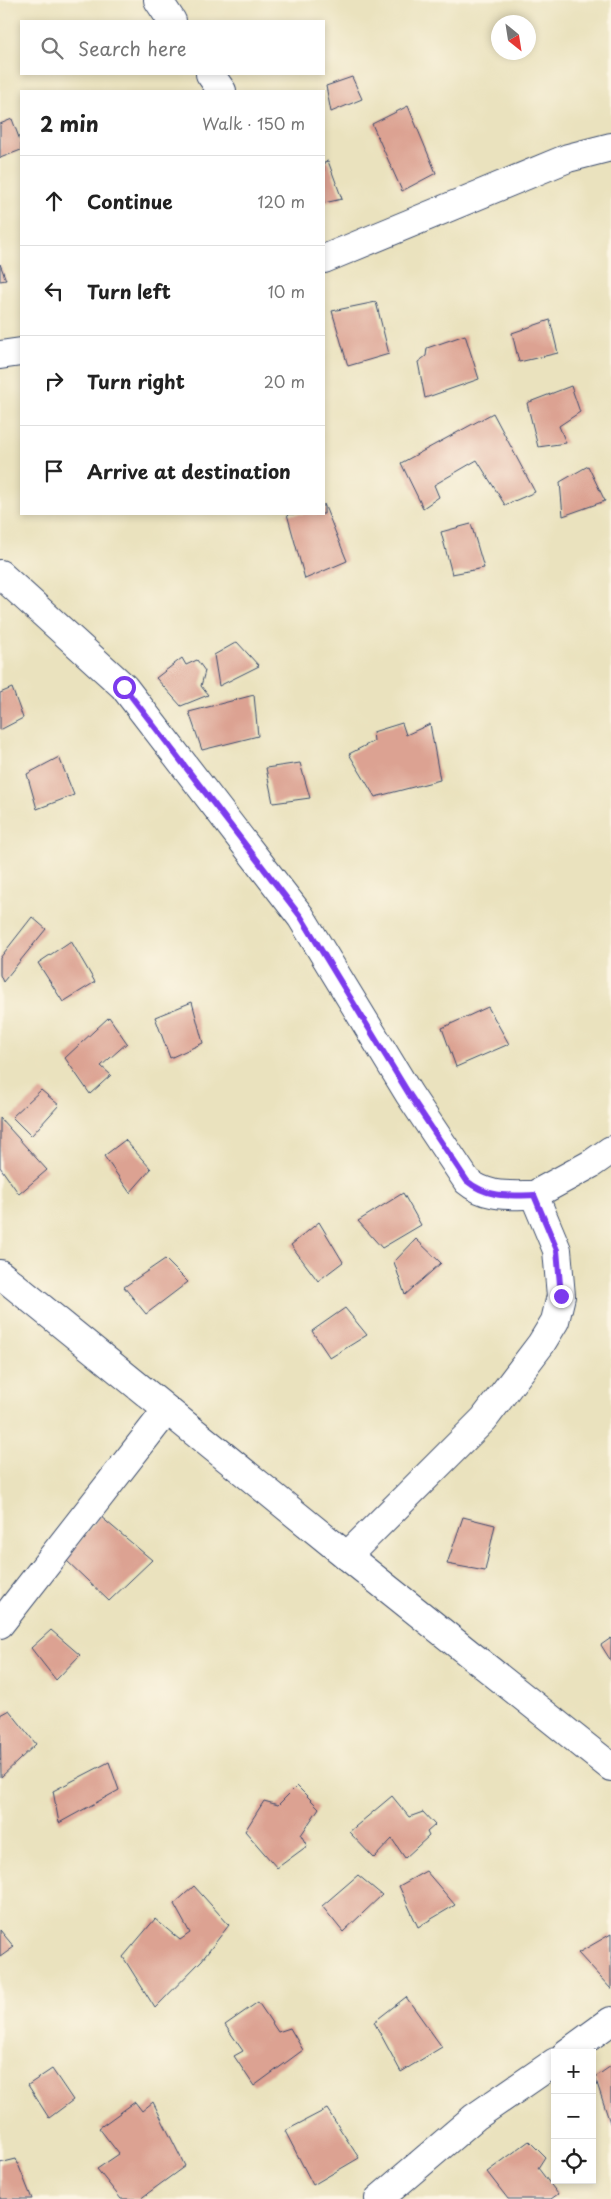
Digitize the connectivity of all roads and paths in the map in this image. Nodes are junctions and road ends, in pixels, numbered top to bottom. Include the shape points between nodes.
1 (158, 0) edge
2 (171, 20) edge
3 (211, 75) edge
4 (221, 90) edge
5 (611, 147) edge
6 (325, 259) edge
7 (20, 352) edge
8 (0, 355) edge
9 (0, 574) edge
10 (611, 1150) edge
11 (534, 1195) junction
12 (4, 1285) edge
13 (167, 1410) junction
14 (346, 1556) junction
15 (0, 1624) edge
16 (611, 1767) edge
17 (611, 2021) edge
18 (572, 2049) edge
19 (551, 2065) edge
20 (379, 2199) edge

1 - 2 street
3 - 4 street
5 - 6 street via 568,158
7 - 8 street
9 - 11 street via 124,687 301,917 409,1094 467,1181 475,1188 497,1196
10 - 11 street
11 - 14 street via 557,1250 561,1296 554,1321 541,1344 484,1419
12 - 13 street
13 - 14 street
13 - 15 street
14 - 16 street
17 - 18 street
19 - 20 street via 475,2117

